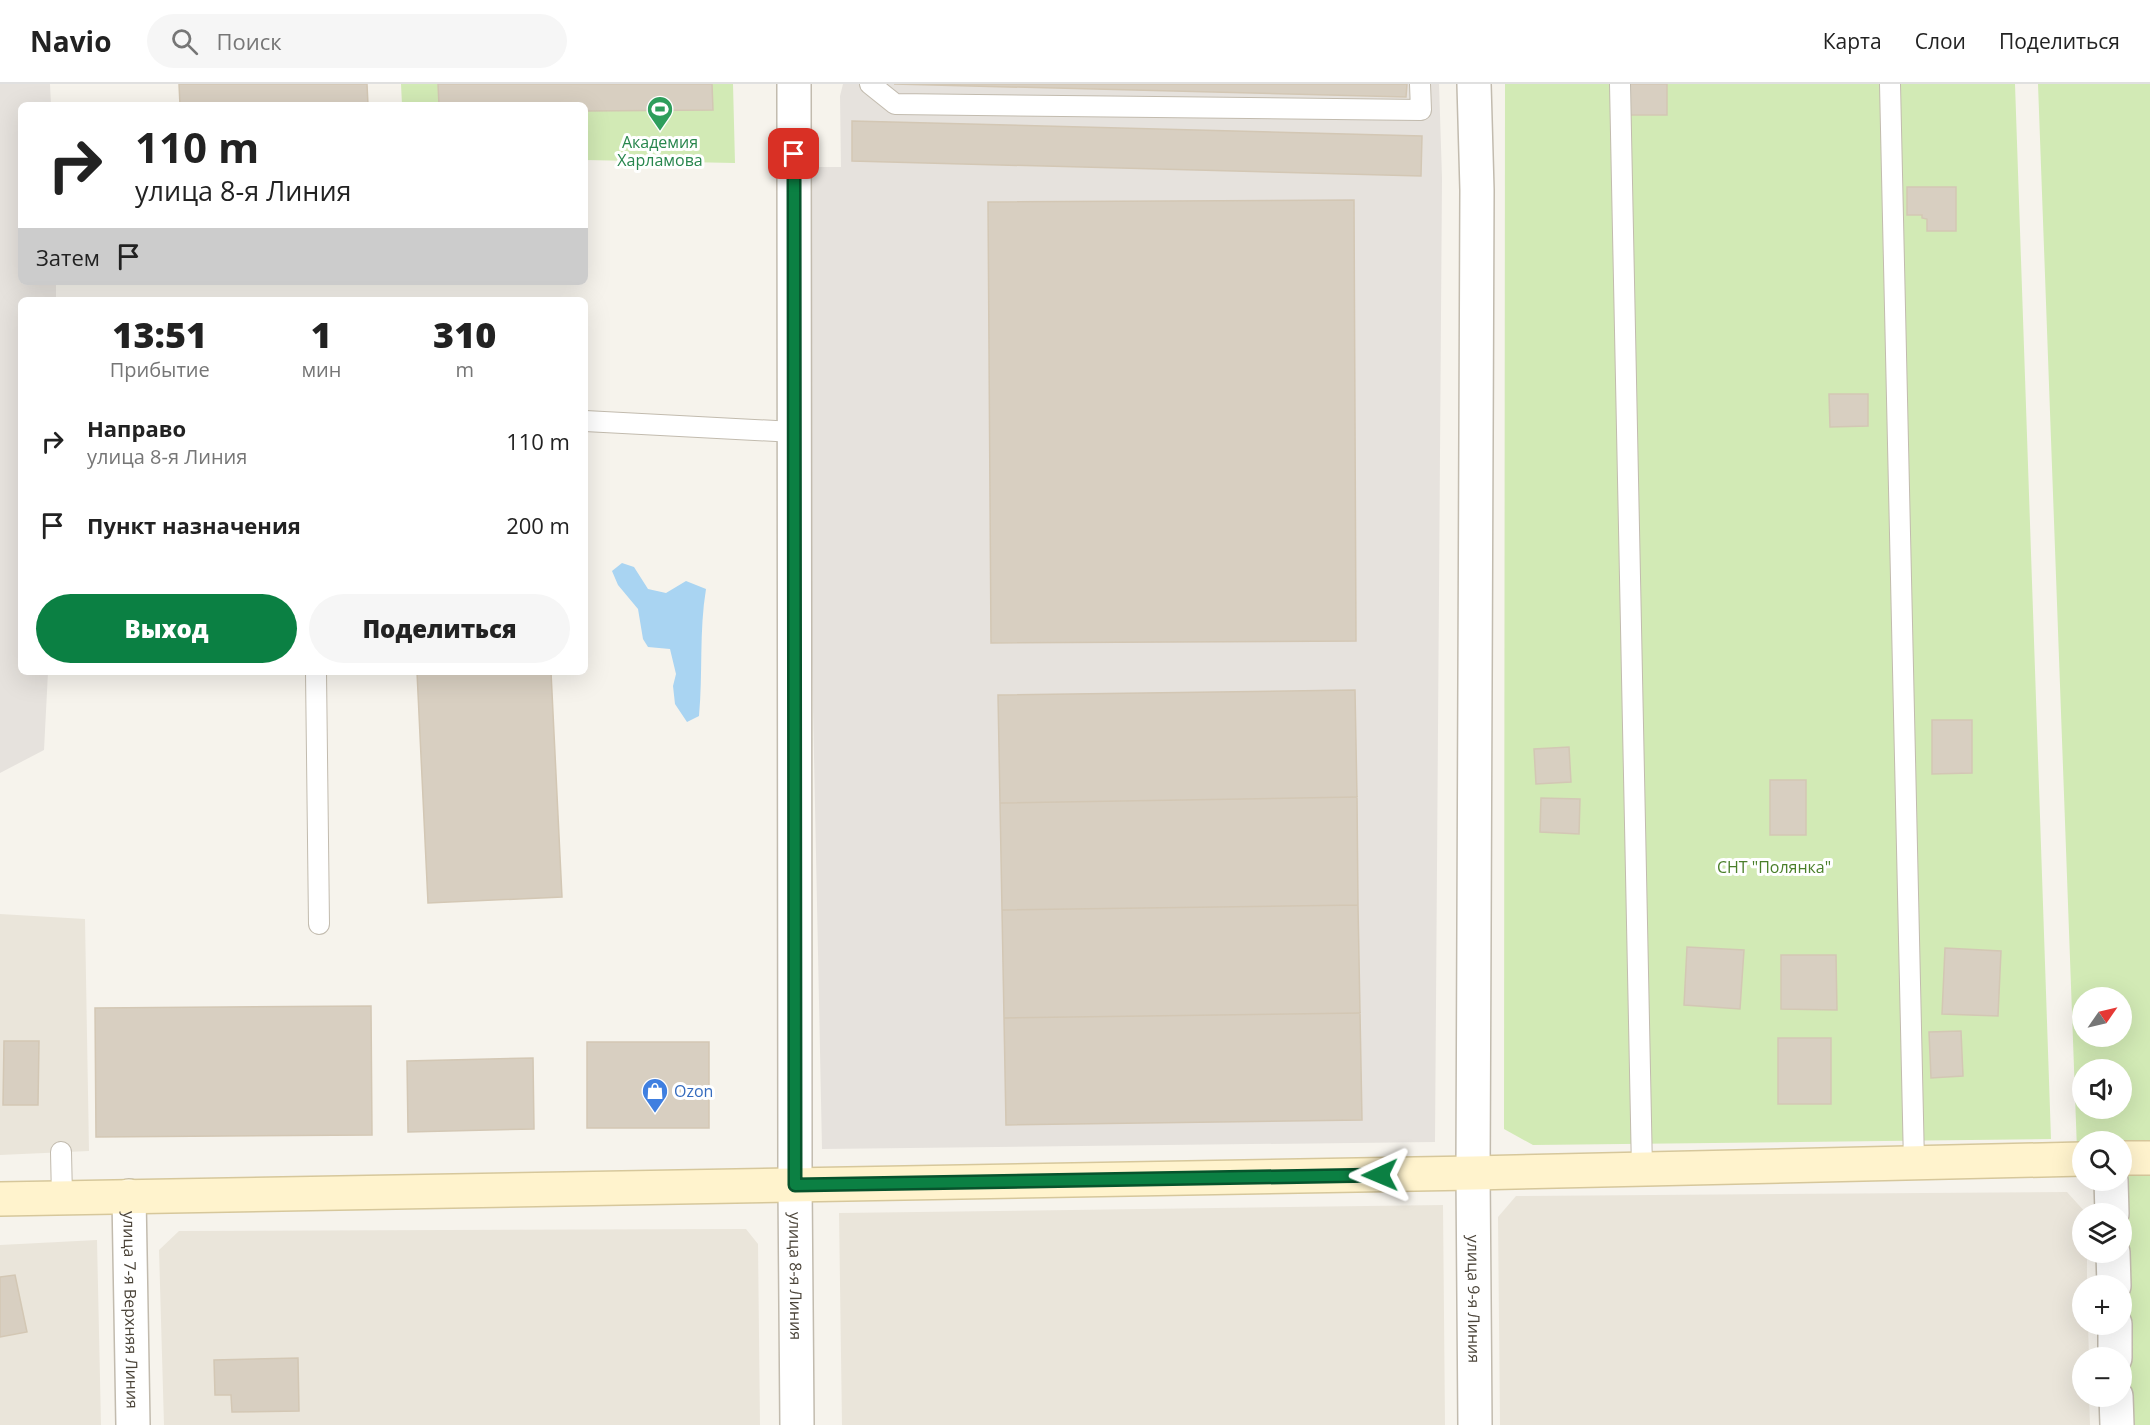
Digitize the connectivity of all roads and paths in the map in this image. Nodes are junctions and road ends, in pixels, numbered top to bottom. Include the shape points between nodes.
1 (794, 84) edge
2 (870, 84) edge
3 (1420, 84) edge
4 (1474, 84) edge
5 (1620, 84) edge
6 (1890, 84) edge
7 (588, 421) edge
8 (794, 432) junction
9 (316, 675) edge
10 (319, 924) dead end
11 (61, 1152) dead end
12 (2132, 1158) edge
13 (2150, 1158) edge
14 (2072, 1159) edge
15 (1914, 1163) junction
16 (1642, 1170) junction
17 (1473, 1173) junction
18 (795, 1185) junction
19 (129, 1196) junction
20 (62, 1197) junction
21 (0, 1198) edge
22 (2116, 1407) edge
23 (133, 1425) edge
24 (798, 1425) edge
25 (1475, 1425) edge
26 (2117, 1425) edge

1 - 8 street, улица 8-я Линия
2 - 3 lane via 895,104 1421,110
4 - 17 street, улица 9-я Линия via 1477,214
5 - 16 lane
6 - 15 lane
7 - 8 lane
8 - 18 street, улица 8-я Линия
9 - 10 lane
11 - 20 lane
12 - 13 street
14 - 15 street
15 - 16 street
16 - 17 street
17 - 18 street
17 - 25 street, улица 9-я Линия
18 - 19 street
18 - 24 street, улица 8-я Линия
19 - 20 street
19 - 23 street, улица 7-я Верхняя Линия
20 - 21 street
22 - 26 street

